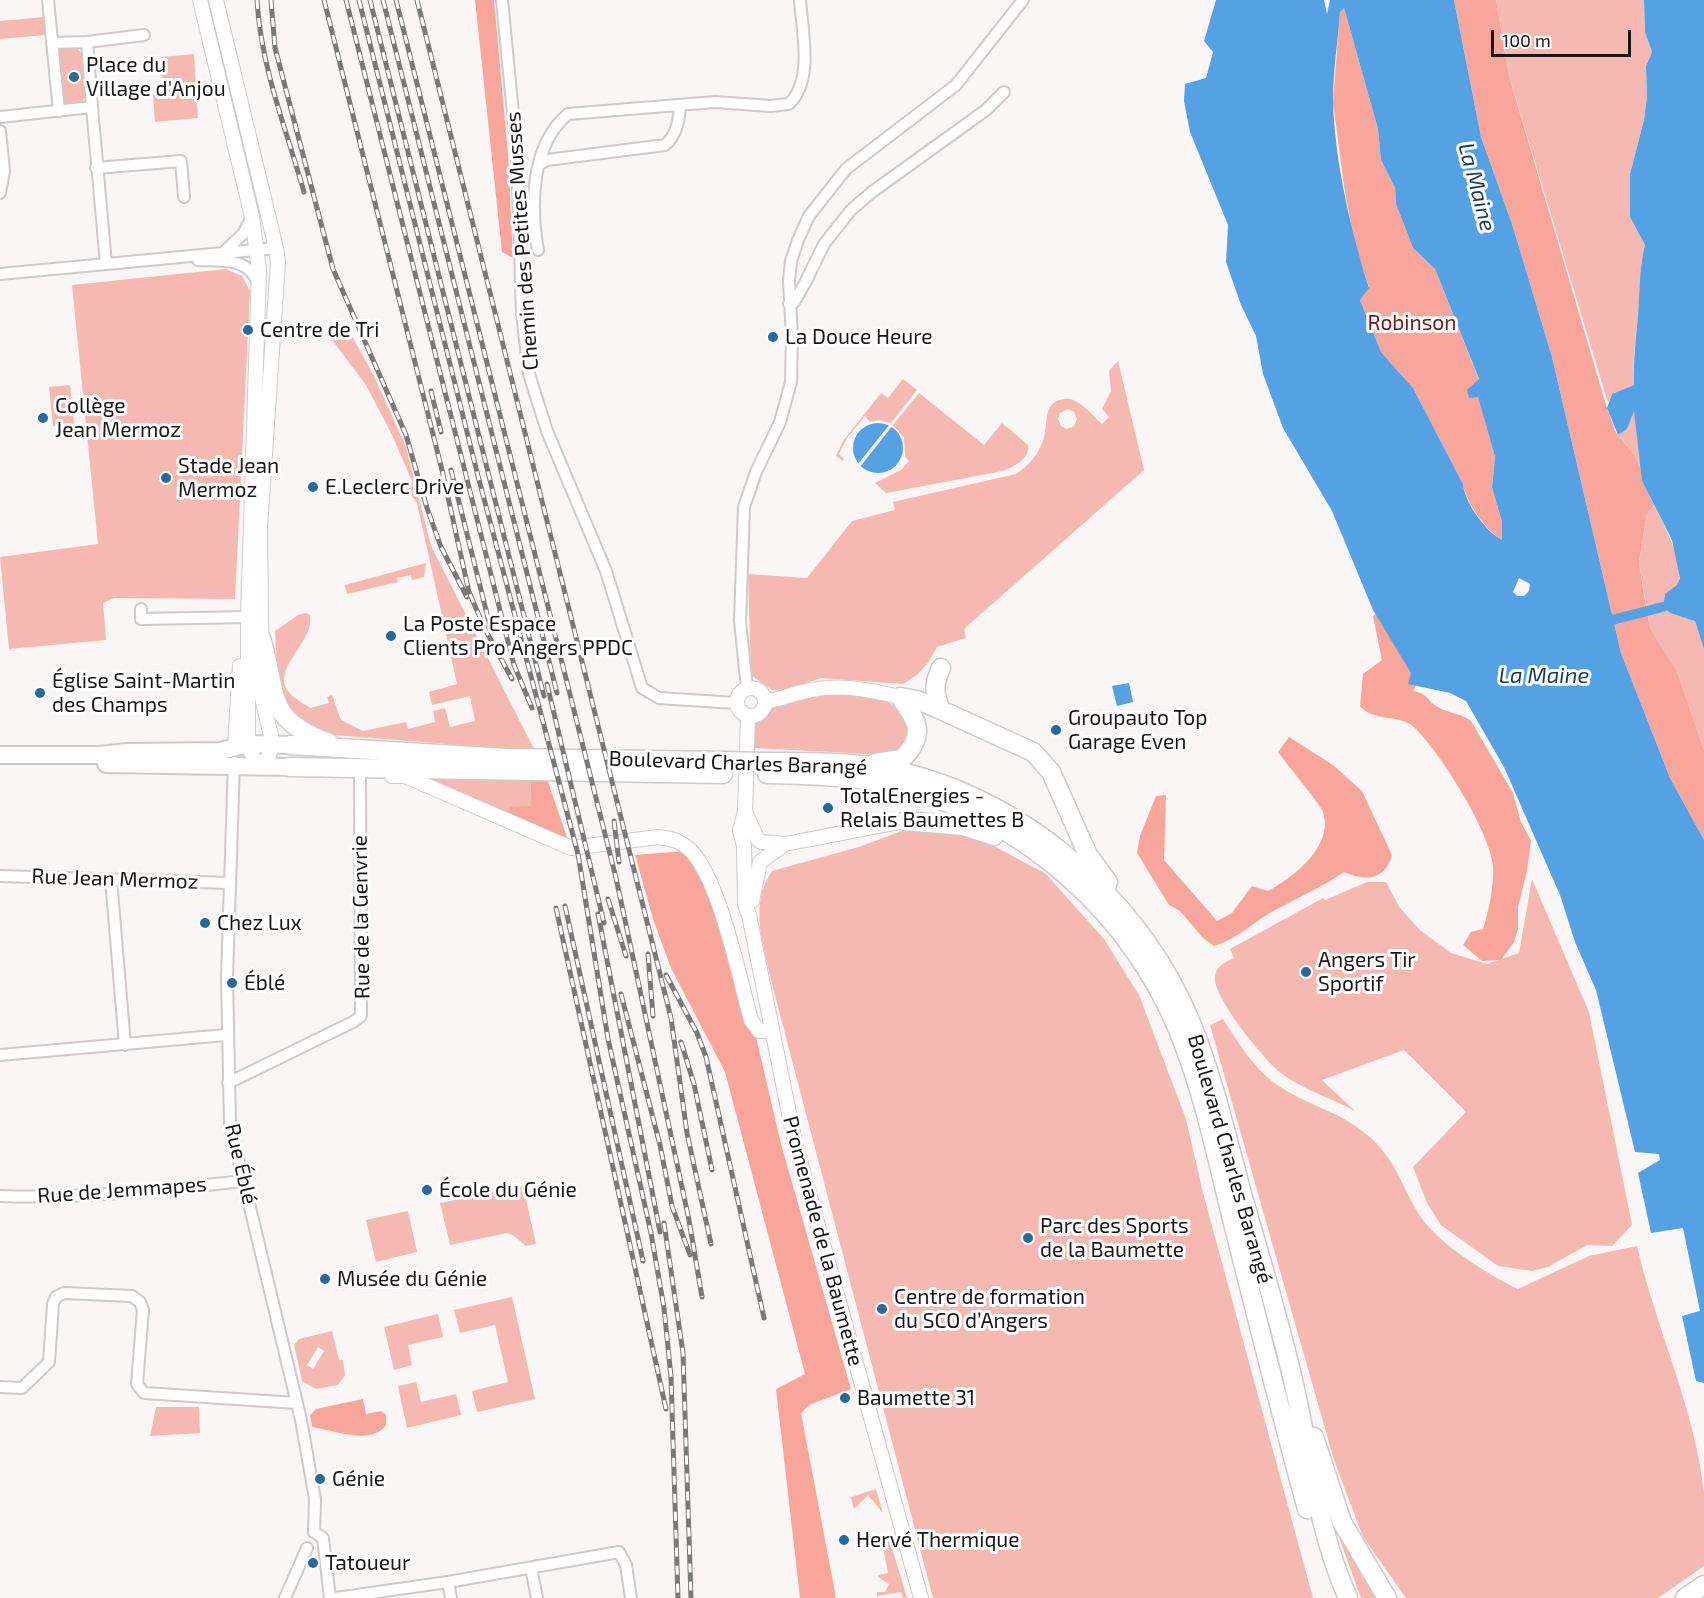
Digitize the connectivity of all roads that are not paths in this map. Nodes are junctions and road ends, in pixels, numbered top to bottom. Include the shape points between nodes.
1 (48, 0) edge
2 (200, 0) edge
3 (216, 0) edge
4 (502, 0) edge
5 (800, 0) edge
6 (1023, 0) edge
7 (144, 35) dead end
8 (87, 42) junction
9 (52, 43) junction
10 (1004, 92) dead end
11 (680, 105) junction
12 (92, 107) junction
13 (58, 111) junction
14 (0, 117) edge
15 (0, 130) edge
16 (540, 165) junction
17 (96, 168) junction
18 (0, 193) edge
19 (184, 197) dead end
20 (252, 217) junction
21 (257, 248) junction
22 (276, 248) junction
23 (538, 250) dead end
24 (225, 251) junction
25 (162, 258) junction
26 (106, 264) junction
27 (0, 274) edge
28 (805, 283) junction
29 (789, 284) junction
30 (260, 288) junction
31 (789, 304) junction
32 (141, 609) dead end
33 (248, 617) junction
34 (261, 639) junction
35 (941, 668) dead end
36 (747, 688) junction
37 (900, 697) junction
38 (765, 702) junction
39 (736, 703) junction
40 (941, 710) junction
41 (748, 716) junction
42 (279, 742) junction
43 (242, 746) junction
44 (345, 749) junction
45 (0, 755) edge
46 (212, 758) junction
47 (862, 765) junction
48 (0, 766) edge
49 (234, 766) junction
50 (259, 766) junction
51 (289, 767) junction
52 (723, 767) junction
53 (765, 768) junction
54 (789, 775) junction
55 (360, 776) junction
56 (233, 789) junction
57 (806, 790) dead end
58 (745, 812) junction
59 (905, 821) joint
60 (759, 841) junction
61 (785, 844) junction
62 (1031, 848) junction
63 (744, 852) junction
64 (762, 859) junction
65 (0, 876) edge
66 (111, 879) junction
67 (230, 883) junction
68 (1116, 902) junction
69 (749, 915) junction
70 (771, 1031) junction
71 (226, 1035) junction
72 (125, 1045) junction
73 (0, 1055) edge
74 (228, 1083) junction
75 (243, 1180) junction
76 (0, 1196) edge
77 (0, 1387) edge
78 (1295, 1388) junction
79 (297, 1403) junction
80 (314, 1532) junction
81 (322, 1544) junction
82 (307, 1548) junction
83 (531, 1568) junction
84 (448, 1582) junction
85 (1704, 1585) edge
86 (1704, 1592) edge
87 (285, 1598) edge
88 (330, 1598) edge
89 (336, 1598) edge
90 (451, 1598) edge
91 (537, 1598) edge
92 (631, 1598) edge
93 (921, 1598) edge
94 (1335, 1598) edge
95 (1348, 1598) edge
96 (1387, 1598) edge
97 (1685, 1598) edge
98 (1696, 1598) edge

1 - 9 street
2 - 20 street
3 - 22 street
4 - 39 street, Chemin des Petites Musses via 517,155 524,347 541,415 606,571 642,688 659,698
5 - 11 street via 803,68 801,86 789,104
6 - 29 street via 956,85 846,169 826,191 798,240
7 - 8 street
8 - 9 street
8 - 12 street
9 - 13 street
10 - 28 street via 986,110 856,206 824,244
11 - 16 street via 672,139 665,145 547,160
11 - 16 street via 568,114 551,131
12 - 13 street
12 - 17 street
13 - 14 street
15 - 18 street via 4,171
16 - 23 street via 535,190
17 - 19 street via 181,161
17 - 26 street
20 - 21 street
20 - 24 street via 243,234
21 - 22 street
21 - 24 street
21 - 30 street
22 - 34 street via 275,324 260,502
24 - 25 street
25 - 26 street
25 - 30 street via 238,262 253,274
26 - 27 street
28 - 29 street
28 - 31 street
29 - 31 street
30 - 33 street
31 - 36 street via 793,368 788,396 744,507 740,621
32 - 33 street via 141,619
33 - 43 street
34 - 42 street via 262,698
34 - 44 highway via 272,694 280,712 296,728
35 - 40 highway via 934,694
36 - 38 street via 759,690
36 - 39 street
37 - 38 street via 864,689 834,688
37 - 40 highway
37 - 47 highway via 916,722 916,741 902,759
38 - 41 street via 761,711
39 - 41 street
40 - 68 highway via 1033,753 1051,772 1088,855 1113,889
41 - 58 street, Promenade de la Baumette
42 - 43 main road, Boulevard Charles Barangé
42 - 44 highway, Boulevard Charles Barangé
42 - 50 street
43 - 46 main road, Boulevard Charles Barangé
43 - 49 street, Rue Éblé
43 - 50 street
44 - 52 highway, Boulevard Charles Barangé
45 - 46 main road via 128,752
46 - 48 main road via 133,764
46 - 49 main road, Boulevard Charles Barangé
47 - 53 highway, Boulevard Charles Barangé
47 - 68 highway, Boulevard Charles Barangé via 924,780 995,809 1060,851
49 - 50 main road, Boulevard Charles Barangé
49 - 56 street, Rue Éblé
50 - 51 main road, Boulevard Charles Barangé
50 - 56 street via 244,775
51 - 52 highway, Boulevard Charles Barangé
51 - 55 street, Boulevard Charles Barangé via 322,775
52 - 53 highway, Boulevard Charles Barangé
53 - 54 highway, Boulevard Charles Barangé
54 - 57 highway
54 - 62 highway, Boulevard Charles Barangé via 868,780 904,788 954,805
55 - 70 street, Boulevard Charles Barangé via 405,776 571,848 658,837 680,842 696,856 710,883 751,1020 759,1031
55 - 74 street, Rue de la Genvrie via 361,1016
56 - 67 street, Rue Éblé
58 - 60 street, Promenade de la Baumette
58 - 63 street, Promenade de la Baumette via 740,830
59 - 61 street
59 - 62 highway via 963,825
60 - 61 street
60 - 63 street via 750,841
60 - 64 street, Promenade de la Baumette via 765,847
61 - 64 street
62 - 94 highway, Boulevard Charles Barangé via 1057,866 1108,915 1157,985 1179,1033 1207,1119 1296,1470
63 - 64 street via 753,863
63 - 69 street, Promenade de la Baumette via 745,905
64 - 69 street, Promenade de la Baumette
65 - 66 street, Rue Jean Mermoz
66 - 67 street, Rue Jean Mermoz
66 - 72 street
67 - 71 street, Rue Éblé
68 - 78 highway, Boulevard Charles Barangé via 1168,976 1200,1046
69 - 70 street, Promenade de la Baumette
70 - 93 street, Promenade de la Baumette via 795,1143
71 - 72 street
71 - 74 street, Rue Éblé
72 - 73 street
74 - 75 street, Rue Éblé via 230,1124
75 - 76 street, Rue de Jemmapes via 125,1194
75 - 79 street, Rue Éblé
77 - 79 street via 22,1388 49,1362 56,1297 64,1293 132,1296 143,1310 137,1384 144,1393
78 - 95 highway, Boulevard Charles Barangé via 1319,1514
78 - 96 highway via 1342,1522
79 - 80 street, Rue Éblé via 315,1499
80 - 81 street via 322,1536
80 - 82 street via 305,1537
81 - 82 street via 316,1550
81 - 88 street
82 - 87 street
83 - 84 street
83 - 91 street
83 - 92 street via 619,1552 626,1565
84 - 89 street
84 - 90 street
85 - 97 highway
86 - 98 highway

